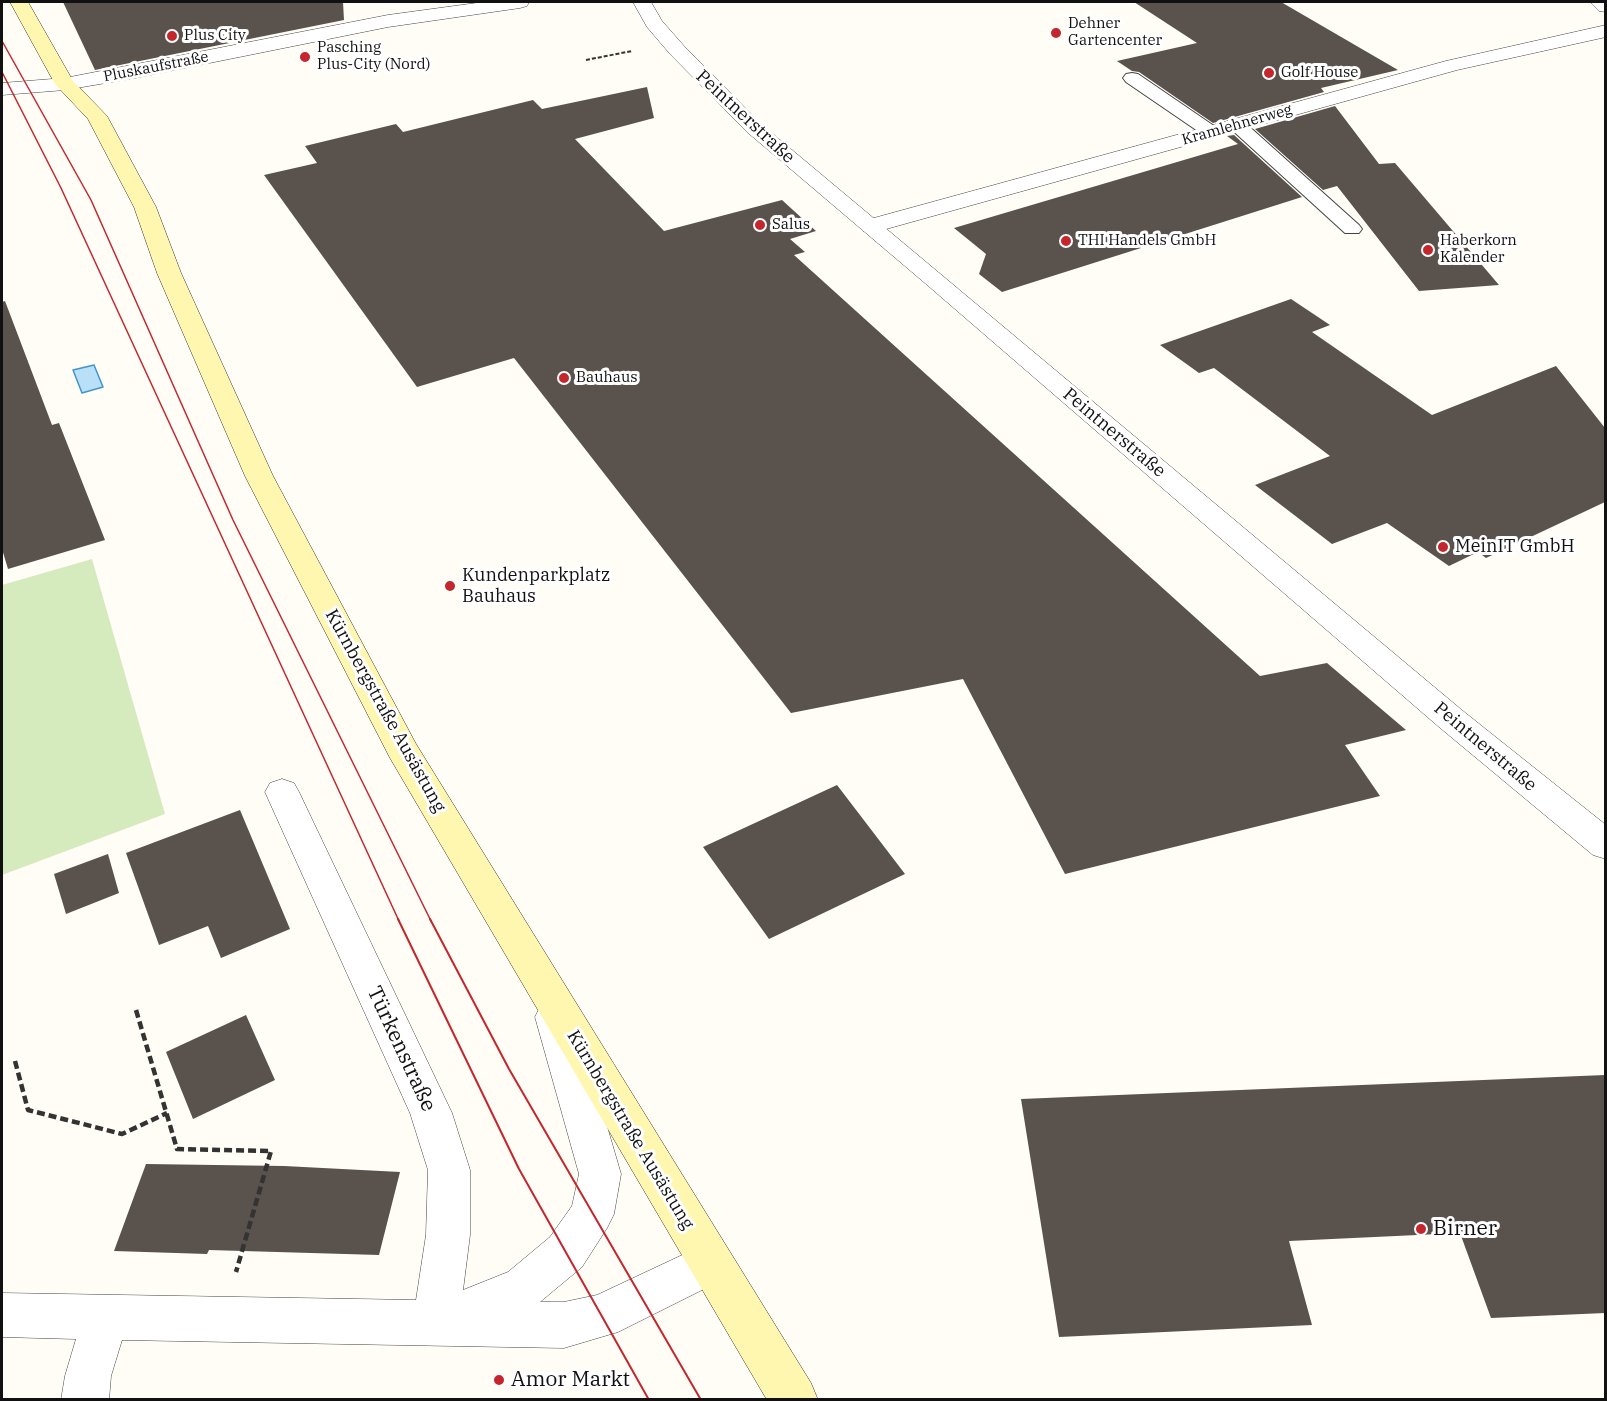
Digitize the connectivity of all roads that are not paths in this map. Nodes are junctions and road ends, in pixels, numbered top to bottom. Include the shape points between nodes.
1 (19, 2) edge
2 (458, 2) edge
3 (520, 2) edge
4 (642, 2) edge
5 (1599, 2) edge
6 (1605, 7) edge
7 (388, 21) junction
8 (1605, 31) edge
9 (1132, 78) dead end
10 (65, 84) junction
11 (2, 89) edge
12 (1237, 125) junction
13 (1211, 132) junction
14 (871, 226) junction
15 (1352, 229) dead end
16 (282, 792) dead end
17 (1605, 845) edge
18 (549, 995) junction
19 (710, 1263) junction
20 (2, 1315) edge
21 (106, 1317) junction
22 (436, 1323) junction
23 (85, 1400) edge
24 (794, 1400) edge

1 - 10 main road, Kürnbergstraße Ausästung
2 - 7 street
3 - 7 street
4 - 14 street, Peintnerstraße via 654,23 697,73 754,128
5 - 6 street
7 - 10 street, Pluskaufstraße
8 - 12 street, Kramlehnerweg via 1452,65
9 - 13 lane
10 - 11 street, Pluskaufstraße
10 - 18 main road, Kürnbergstraße Ausästung via 97,116 145,207 169,273 259,476 402,749
12 - 13 street, Kramlehnerweg
12 - 15 lane
13 - 14 street, Kramlehnerweg
14 - 17 street, Peintnerstraße
16 - 22 street, Türkenstraße via 431,1113 448,1170 448,1235
18 - 19 main road, Kürnbergstraße Ausästung
18 - 22 street via 600,1173 592,1214 566,1252 524,1287
19 - 22 street via 602,1316 564,1325
19 - 24 main road, Kürnbergstraße Ausästung
20 - 21 street
21 - 22 street
21 - 23 street

